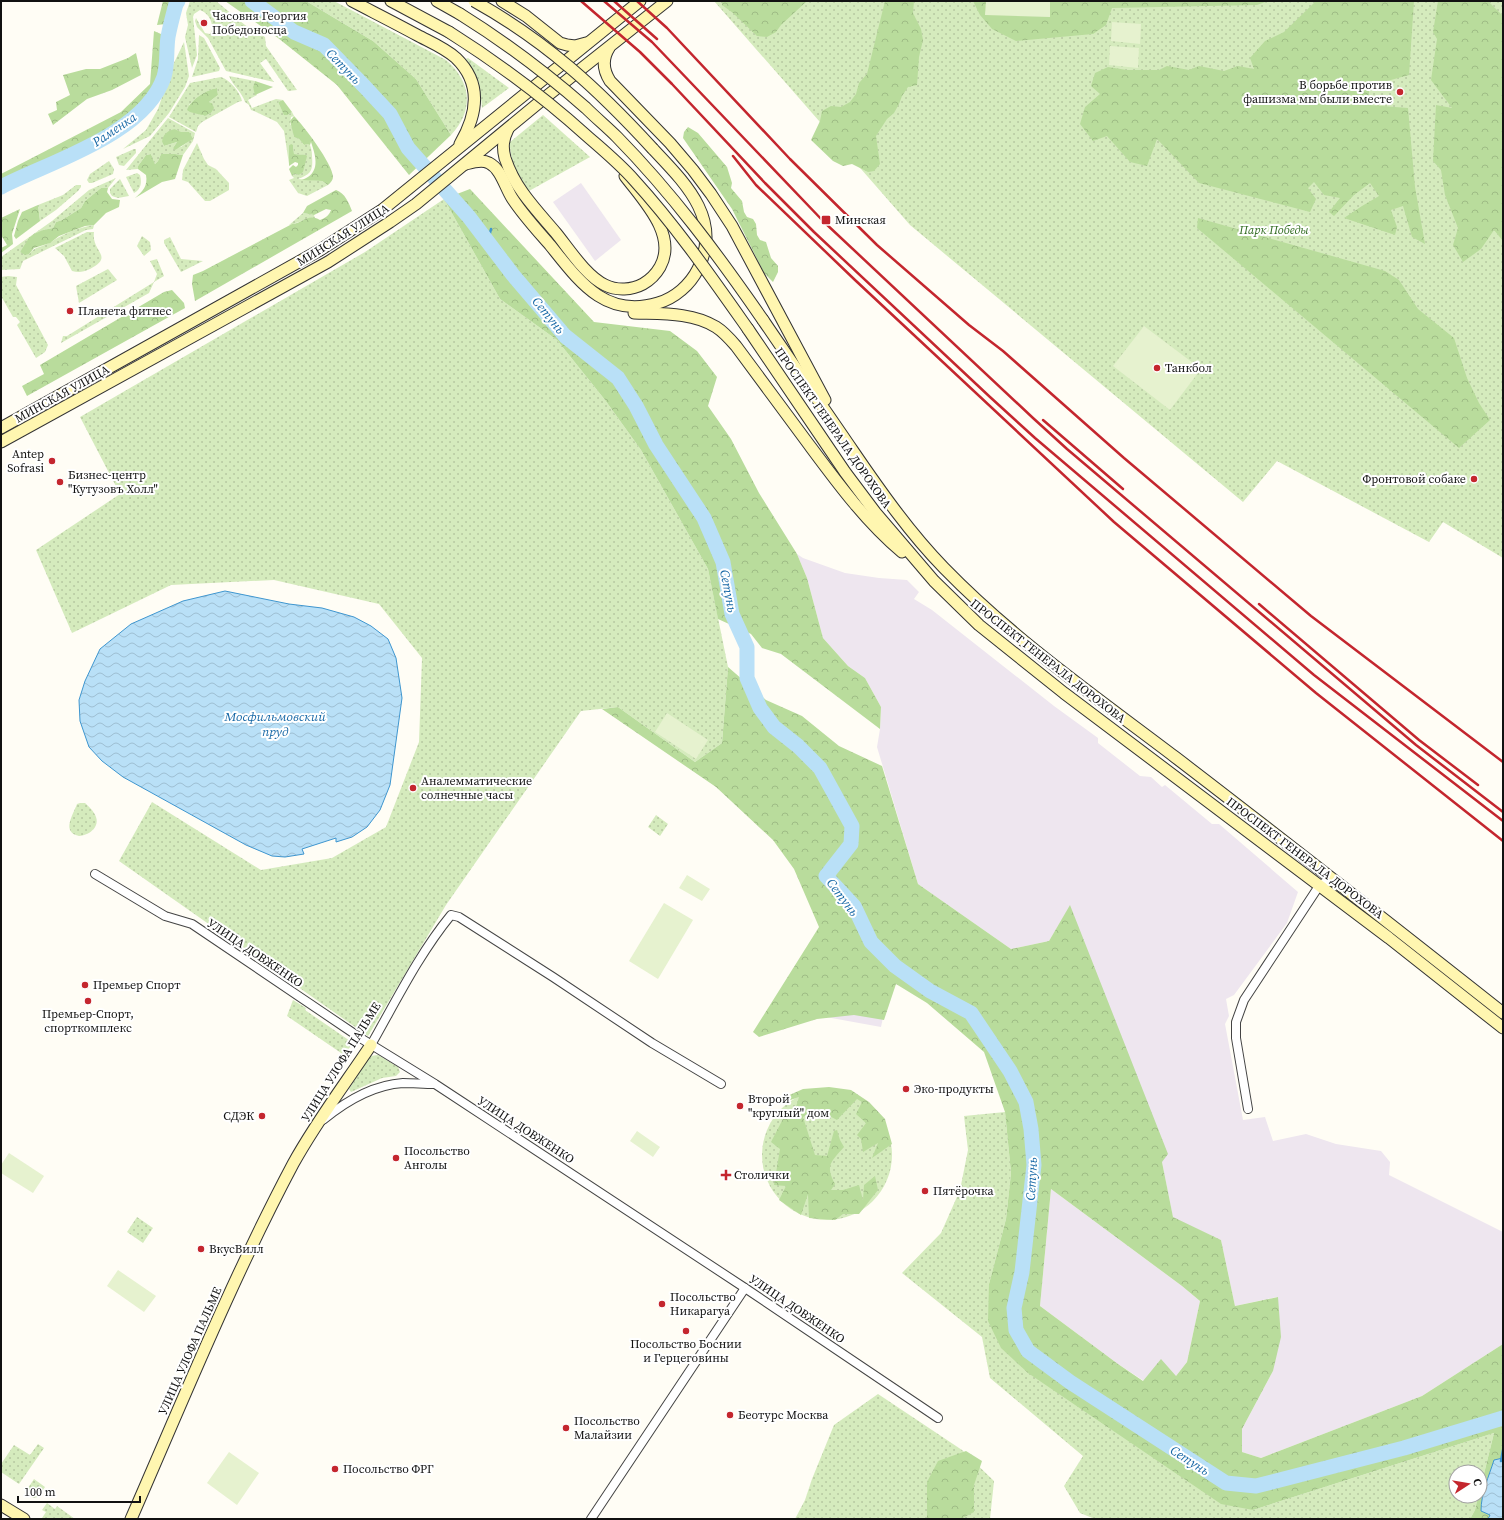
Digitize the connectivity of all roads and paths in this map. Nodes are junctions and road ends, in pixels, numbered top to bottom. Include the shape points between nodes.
1 (352, 1) edge
2 (391, 1) edge
3 (437, 1) edge
4 (474, 1) edge
5 (502, 1) edge
6 (640, 1) edge
7 (667, 1) edge
8 (591, 41) junction
9 (610, 46) junction
10 (510, 127) junction
11 (453, 153) junction
12 (610, 156) junction
13 (463, 166) junction
14 (601, 299) junction
15 (1, 428) edge
16 (1, 442) edge
17 (851, 448) junction
18 (928, 575) junction
19 (95, 874) dead end
20 (1341, 885) junction
21 (1319, 886) junction
22 (1503, 1013) edge
23 (1503, 1028) edge
24 (371, 1045) junction
25 (435, 1084) junction
26 (721, 1084) dead end
27 (1248, 1109) dead end
28 (316, 1126) junction
29 (744, 1288) junction
30 (938, 1418) dead end
31 (1, 1505) edge
32 (24, 1519) edge
33 (131, 1519) edge
34 (591, 1519) edge

1 - 11 main road via 440,48 456,58 464,68 474,88 476,101 466,133
2 - 12 main road, ПРОСПЕКТ ГЕНЕРАЛА ДОРОХОВА, bridge via 449,32 508,71 564,115
3 - 17 main road, ПРОСПЕКТ ГЕНЕРАЛА ДОРОХОВА, bridge via 521,55 552,79 616,136 650,172 701,233
4 - 14 main road, bridge via 518,27 587,81 672,169 696,200 704,217 706,245 701,264 691,280 678,293 652,305 632,307
5 - 8 main road via 563,44 575,46
6 - 8 main road, МИНСКАЯ УЛИЦА
7 - 9 main road, МИНСКАЯ УЛИЦА
8 - 11 main road, МИНСКАЯ УЛИЦА
9 - 10 main road, МИНСКАЯ УЛИЦА
9 - 17 main road via 605,54 604,68 610,81 670,143 716,201 732,226
10 - 12 main road, bridge via 504,136 504,150 509,168 523,193 588,272 599,282 620,289 635,287 648,281 658,270 664,257 665,243 656,220
10 - 13 main road, МИНСКАЯ УЛИЦА
11 - 15 main road, МИНСКАЯ УЛИЦА via 382,210 320,250
12 - 18 main road, ПРОСПЕКТ ГЕНЕРАЛА ДОРОХОВА, bridge via 660,210 691,250 845,472
13 - 14 main road via 482,161 492,165 522,211 572,272
13 - 16 main road, МИНСКАЯ УЛИЦА via 416,204 328,262
14 - 18 main road via 617,308 634,313 678,315 698,319 726,335 830,474 890,542
17 - 20 main road, ПРОСПЕКТ ГЕНЕРАЛА ДОРОХОВА via 915,537 992,615 1075,683
18 - 21 main road, ПРОСПЕКТ ГЕНЕРАЛА ДОРОХОВА via 985,630 1064,693
19 - 24 street, УЛИЦА ДОВЖЕНКО via 165,916 192,924
20 - 21 street via 1327,881
20 - 22 main road, ПРОСПЕКТ ГЕНЕРАЛА ДОРОХОВА
21 - 23 main road, ПРОСПЕКТ ГЕНЕРАЛА ДОРОХОВА
21 - 27 street via 1244,1000 1236,1022 1236,1038
24 - 25 street, УЛИЦА ДОВЖЕНКО
24 - 26 street, УЛИЦА УЛОФА ПАЛЬМЕ via 409,977 451,915 459,917 652,1043
24 - 28 main road, УЛИЦА УЛОФА ПАЛЬМЕ
25 - 28 street via 403,1083 368,1092 349,1101
25 - 29 street, УЛИЦА ДОВЖЕНКО
28 - 33 main road, УЛИЦА УЛОФА ПАЛЬМЕ via 244,1261
29 - 30 street, УЛИЦА ДОВЖЕНКО
29 - 34 street
31 - 32 main road

